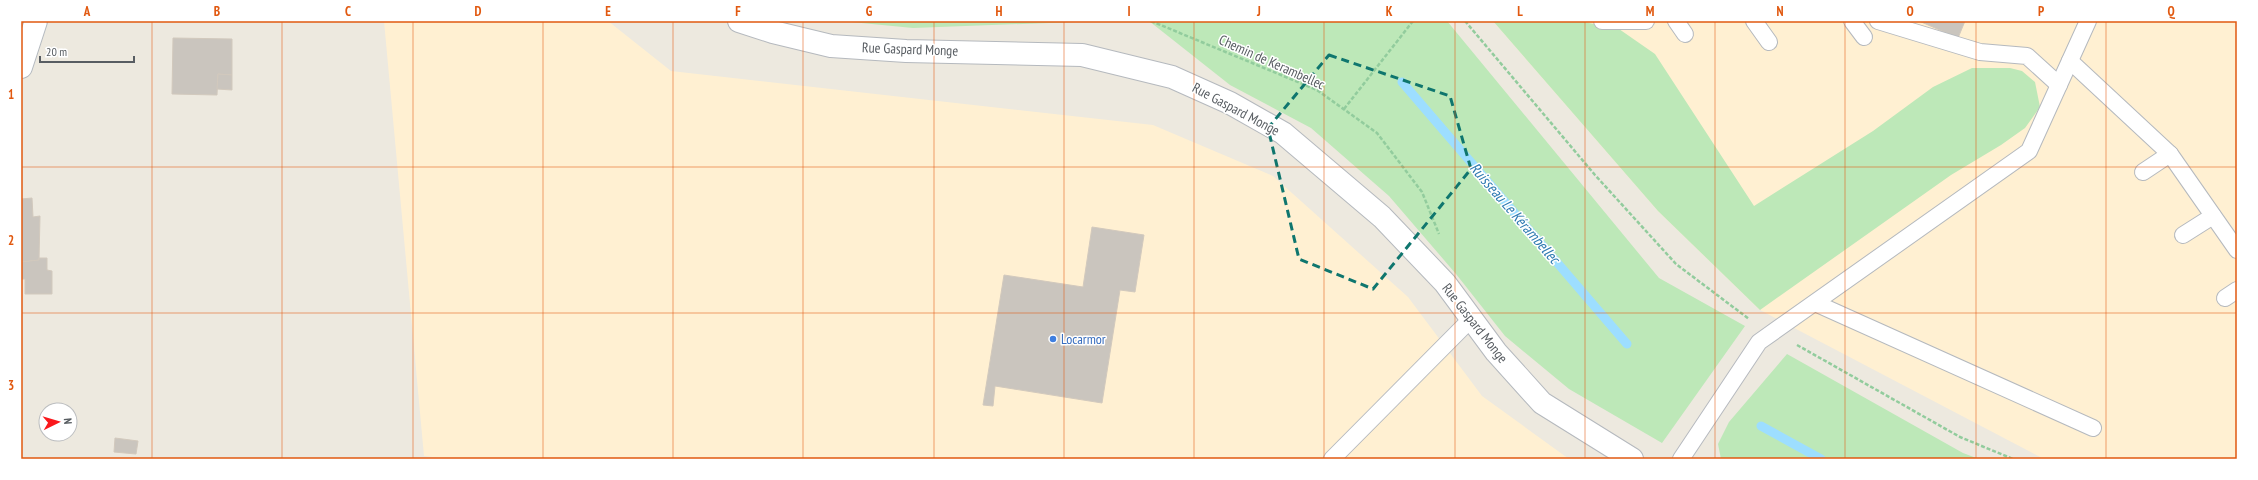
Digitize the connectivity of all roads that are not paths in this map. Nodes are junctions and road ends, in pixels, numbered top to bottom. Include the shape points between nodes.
1 (36, 21) edge
2 (739, 21) edge
3 (1602, 21) edge
4 (1646, 21) edge
5 (1754, 21) edge
6 (1852, 21) edge
7 (1878, 21) edge
8 (2088, 21) edge
9 (1864, 38) dead end
10 (1769, 42) dead end
11 (2070, 62) junction
12 (21, 67) edge
13 (2059, 85) junction
14 (2170, 154) junction
15 (2143, 172) dead end
16 (2213, 216) junction
17 (2183, 235) dead end
18 (2237, 250) edge
19 (1815, 302) junction
20 (1471, 319) junction
21 (2093, 428) dead end
22 (1332, 459) edge
23 (1632, 459) edge
24 (1681, 459) edge

1 - 12 street
2 - 20 street, Rue Gaspard Monge via 831,46 906,51 1082,55 1172,77 1230,103 1283,134 1382,217 1444,284
3 - 4 lane
5 - 10 lane
6 - 9 lane
7 - 13 lane via 1980,52 2027,56
8 - 11 lane
11 - 13 lane
11 - 14 lane
13 - 19 lane via 2026,155
14 - 15 lane
14 - 16 lane via 2194,179
16 - 17 lane
16 - 18 lane
19 - 21 lane
19 - 24 lane via 1759,342
20 - 22 lane
20 - 23 street, Rue Gaspard Monge via 1496,352 1542,403

